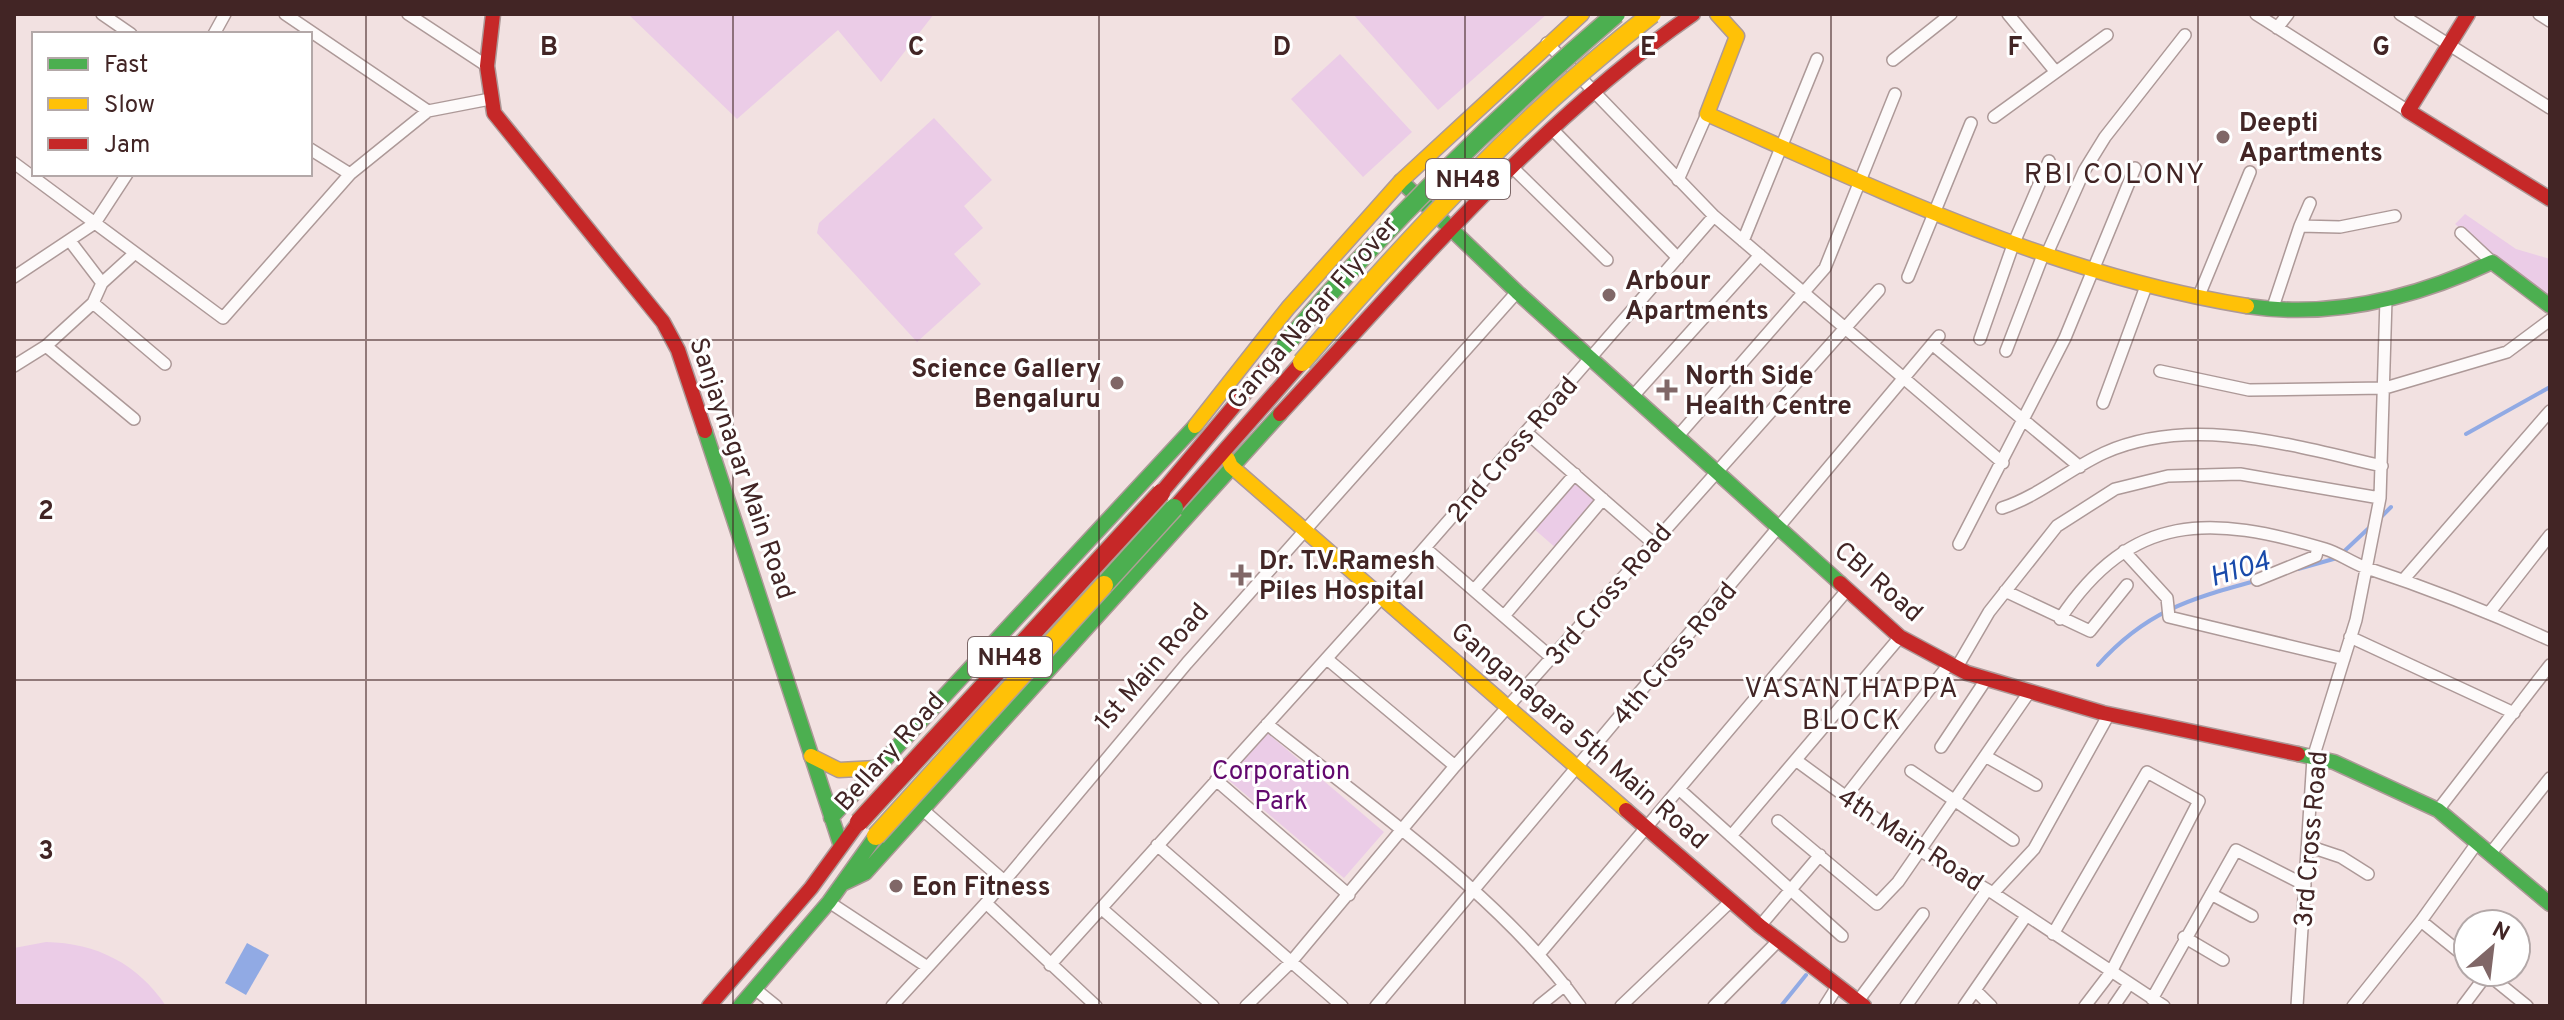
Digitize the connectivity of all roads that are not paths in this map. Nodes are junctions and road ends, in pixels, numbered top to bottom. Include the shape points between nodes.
1 (102, 14) edge
2 (225, 14) edge
3 (285, 14) edge
4 (408, 14) edge
5 (493, 14) edge
6 (1582, 14) edge
7 (1616, 14) edge
8 (1652, 14) edge
9 (1693, 14) edge
10 (1717, 14) edge
11 (1951, 14) edge
12 (2008, 14) edge
13 (2256, 14) edge
14 (2288, 14) edge
15 (2400, 14) edge
16 (2468, 14) edge
17 (2539, 14) edge
18 (2550, 21) edge
19 (2277, 28) junction
20 (128, 32) edge
21 (215, 32) edge
22 (312, 32) edge
23 (312, 32) edge
24 (2107, 35) dead end
25 (2185, 35) dead end
26 (1547, 43) junction
27 (2449, 44) junction
28 (1817, 59) dead end
29 (1893, 60) dead end
30 (487, 66) junction
31 (2055, 71) junction
32 (1592, 92) junction
33 (1895, 94) dead end
34 (490, 99) junction
35 (2550, 108) edge
36 (428, 111) junction
37 (2408, 111) junction
38 (1707, 114) junction
39 (1994, 117) dead end
40 (1971, 123) dead end
41 (1552, 129) junction
42 (1781, 146) junction
43 (312, 150) edge
44 (2049, 161) dead end
45 (14, 163) edge
46 (1512, 167) junction
47 (2135, 168) dead end
48 (2250, 172) dead end
49 (350, 174) junction
50 (126, 176) edge
51 (1678, 180) junction
52 (1860, 180) junction
53 (1401, 181) junction
54 (2550, 199) edge
55 (2310, 203) dead end
56 (1936, 212) junction
57 (1714, 216) junction
58 (2395, 216) dead end
59 (95, 223) junction
60 (2300, 226) junction
61 (1454, 230) junction
62 (2461, 233) dead end
63 (70, 241) junction
64 (1743, 241) junction
65 (2013, 245) junction
66 (135, 253) junction
67 (1760, 255) junction
68 (2045, 256) junction
69 (1678, 258) junction
70 (1607, 260) dead end
71 (2492, 262) junction
72 (2091, 273) junction
73 (14, 277) edge
74 (1908, 277) dead end
75 (102, 283) junction
76 (2145, 289) junction
77 (1879, 290) dead end
78 (1802, 291) junction
79 (1517, 292) junction
80 (2198, 298) junction
81 (2386, 299) junction
82 (93, 303) junction
83 (2550, 306) edge
84 (2272, 310) junction
85 (2550, 320) edge
86 (1844, 327) junction
87 (1980, 339) dead end
88 (46, 346) junction
89 (2006, 351) dead end
90 (1591, 358) junction
91 (165, 364) dead end
92 (14, 366) edge
93 (2160, 371) dead end
94 (1904, 378) junction
95 (2385, 388) junction
96 (1633, 396) junction
97 (2103, 403) dead end
98 (2550, 411) edge
99 (134, 419) dead end
100 (2023, 420) junction
101 (1206, 426) junction
102 (1527, 433) junction
103 (1678, 436) junction
104 (1228, 458) junction
105 (2003, 463) junction
106 (2382, 466) junction
107 (2080, 467) junction
108 (1716, 471) junction
109 (1575, 474) junction
110 (1603, 499) junction
111 (2379, 504) junction
112 (2002, 508) dead end
113 (1780, 528) junction
114 (1305, 531) junction
115 (2550, 535) edge
116 (1653, 543) junction
117 (1959, 544) dead end
118 (1425, 548) junction
119 (2320, 548) junction
120 (2124, 551) junction
121 (2363, 566) junction
122 (2404, 579) junction
123 (2257, 580) dead end
124 (2127, 585) dead end
125 (1848, 589) junction
126 (1474, 590) junction
127 (2005, 591) junction
128 (1382, 597) junction
129 (2489, 613) junction
130 (1504, 616) junction
131 (2060, 619) junction
132 (1900, 637) junction
133 (2350, 637) junction
134 (2550, 640) edge
135 (1552, 658) junction
136 (1327, 659) junction
137 (2344, 659) junction
138 (1954, 665) junction
139 (2550, 665) edge
140 (1987, 678) junction
141 (950, 687) junction
142 (2030, 691) junction
143 (1508, 707) junction
144 (2514, 713) junction
145 (2109, 714) junction
146 (1267, 724) junction
147 (921, 725) junction
148 (996, 730) junction
149 (1941, 747) dead end
150 (811, 756) junction
151 (1985, 756) junction
152 (2313, 758) junction
153 (1797, 761) junction
154 (963, 765) junction
155 (1455, 766) junction
156 (877, 768) junction
157 (1578, 768) junction
158 (1911, 771) dead end
159 (2550, 778) edge
160 (1216, 780) junction
161 (2036, 785) dead end
162 (1680, 790) junction
163 (1846, 796) junction
164 (1952, 803) junction
165 (923, 810) junction
166 (2438, 810) junction
167 (1778, 821) dead end
168 (832, 822) junction
169 (1646, 827) junction
170 (1400, 831) junction
171 (1731, 836) junction
172 (2013, 840) dead end
173 (1157, 845) junction
174 (841, 846) junction
175 (2308, 846) junction
176 (2484, 849) junction
177 (1919, 850) junction
178 (1820, 855) junction
179 (2368, 874) dead end
180 (1003, 880) junction
181 (844, 883) junction
182 (2305, 885) junction
183 (1790, 891) junction
184 (1472, 892) junction
185 (1990, 892) junction
186 (2211, 894) junction
187 (1349, 895) junction
188 (1731, 901) junction
189 (2549, 901) edge
190 (829, 902) junction
191 (986, 903) junction
192 (1101, 908) junction
193 (1923, 914) dead end
194 (2026, 916) junction
195 (2252, 916) dead end
196 (2421, 921) junction
197 (1760, 926) junction
198 (2053, 934) junction
199 (1842, 936) dead end
200 (2184, 937) junction
201 (1778, 941) junction
202 (2452, 946) edge
203 (1540, 953) junction
204 (2223, 960) dead end
205 (1291, 962) junction
206 (1050, 965) junction
207 (926, 966) junction
208 (2111, 972) junction
209 (2129, 984) junction
210 (1565, 985) junction
211 (1837, 987) junction
212 (2476, 988) edge
213 (2505, 988) edge
214 (755, 989) junction
215 (1976, 991) junction
216 (2152, 999) junction
217 (1253, 1004) edge
218 (1859, 1005) edge
219 (709, 1006) edge
220 (740, 1006) edge
221 (776, 1006) edge
222 (892, 1006) edge
223 (1096, 1006) edge
224 (1213, 1006) edge
225 (1342, 1006) edge
226 (1376, 1006) edge
227 (1539, 1006) edge
228 (1580, 1006) edge
229 (1621, 1006) edge
230 (1714, 1006) edge
231 (1825, 1006) edge
232 (1906, 1006) edge
233 (1964, 1006) edge
234 (1991, 1006) edge
235 (2085, 1006) edge
236 (2114, 1006) edge
237 (2164, 1006) edge
238 (2297, 1006) edge
239 (2353, 1006) edge
240 (2463, 1006) edge
241 (2527, 1006) edge

1 - 20 street
2 - 21 street
3 - 23 street
4 - 30 street
5 - 30 main road, Sanjaynagar Main Road
6 - 26 main road
7 - 101 main road, Ganga Nagar Flyover / NH48, bridge via 1495,123 1331,288 1286,344
8 - 104 main road, Ganga Nagar Flyover / NH48, bridge via 1594,60 1391,256
9 - 32 main road via 1649,42
10 - 38 main road via 1737,36
11 - 29 street
12 - 31 street
13 - 19 street
14 - 19 street
15 - 27 street
16 - 27 main road
17 - 18 street
19 - 37 street
22 - 36 street
24 - 31 street
25 - 68 street via 2105,137
26 - 32 street
26 - 53 main road
27 - 35 street
27 - 37 main road
28 - 42 street
30 - 34 main road, Sanjaynagar Main Road
31 - 39 street
32 - 41 main road
32 - 51 street
33 - 52 street
34 - 36 street
34 - 150 main road, Sanjaynagar Main Road via 500,122 663,322 678,350
36 - 49 street
37 - 54 main road
38 - 42 main road
38 - 51 street
40 - 56 street
41 - 46 main road
41 - 69 street
42 - 52 main road
42 - 64 street
43 - 49 street
44 - 65 street
45 - 59 street
46 - 61 main road
46 - 70 street
47 - 72 street
48 - 80 street
49 - 66 street via 223,318
50 - 59 street
51 - 57 street
52 - 56 main road
52 - 78 street via 1825,268
53 - 61 main road, CBI Road
53 - 101 main road via 1288,308
55 - 60 street
56 - 65 main road
56 - 74 street
57 - 64 street
57 - 69 street, 2nd Cross Road
58 - 60 street via 2340,227
59 - 63 street
59 - 66 street
60 - 84 street
61 - 79 main road, CBI Road
61 - 104 main road
62 - 71 street
63 - 73 street
63 - 75 street
64 - 67 street
65 - 68 main road
65 - 87 street
66 - 75 street
67 - 78 street
67 - 96 street
68 - 72 main road
68 - 89 street
69 - 90 street, 2nd Cross Road
71 - 81 main road via 2450,282
71 - 83 main road
72 - 76 main road
72 - 100 street
75 - 82 street
76 - 80 main road
76 - 97 street
77 - 86 street, 3rd Cross Road
78 - 86 street
78 - 103 street
79 - 90 main road, CBI Road
79 - 114 street, 1st Main Road
80 - 84 main road
81 - 84 main road via 2313,311
81 - 95 street, 3rd Cross Road
82 - 88 street
82 - 91 street
85 - 95 street via 2507,352
86 - 94 street
86 - 108 street, 3rd Cross Road
88 - 92 street
88 - 99 street
90 - 96 main road, CBI Road
90 - 102 street, 2nd Cross Road
93 - 95 street via 2249,390
94 - 100 street, 4th Cross Road via 1936,340
94 - 105 street
94 - 113 street, 4th Cross Road
95 - 106 street, 3rd Cross Road
96 - 103 main road, CBI Road
98 - 122 street
100 - 105 street
100 - 107 street
101 - 141 main road
101 - 174 main road, Bellary Road / NH48, bridge via 1161,493
102 - 109 street
102 - 118 street, 2nd Cross Road
103 - 108 main road, CBI Road
104 - 114 main road, Ganganagara 5th Main Road
104 - 148 main road via 1107,610
104 - 181 main road, Bellary Road / NH48, bridge via 1174,508 876,836
105 - 117 street
106 - 107 street via 2207,434 2135,444
106 - 111 street, 3rd Cross Road
107 - 112 street via 2024,501
108 - 113 main road, CBI Road
108 - 116 street, 3rd Cross Road
109 - 110 street
109 - 126 street
110 - 116 street
110 - 130 street
111 - 121 street, 3rd Cross Road
111 - 127 street via 2240,474 2168,476 2115,489 2057,526
113 - 125 main road, CBI Road
113 - 157 street, 4th Cross Road
114 - 128 main road, Ganganagara 5th Main Road
114 - 180 street, 1st Main Road
115 - 129 street
116 - 135 street, 3rd Cross Road
118 - 126 street
118 - 128 street, 2nd Cross Road
119 - 120 street via 2227,528 2149,537
119 - 121 street
119 - 123 street via 2316,556
120 - 131 street via 2083,584
120 - 137 street via 2167,598 2170,612
121 - 122 street
121 - 133 street, 3rd Cross Road
122 - 129 street
124 - 131 street via 2090,631
125 - 132 main road, CBI Road
125 - 162 street
126 - 130 street
127 - 131 street
127 - 138 street
128 - 136 street, 2nd Cross Road
128 - 143 main road, Ganganagara 5th Main Road
129 - 134 street
130 - 135 street
132 - 138 main road, CBI Road
132 - 153 street
133 - 137 street, 3rd Cross Road
133 - 144 street
135 - 143 street, 3rd Cross Road
136 - 146 street, 2nd Cross Road
136 - 155 street
137 - 152 street, 3rd Cross Road
138 - 140 main road, CBI Road
138 - 163 street
139 - 144 street
140 - 142 main road, CBI Road
140 - 149 street
141 - 147 main road
141 - 148 main road
142 - 145 main road, CBI Road
142 - 151 street
143 - 155 street, 3rd Cross Road
143 - 157 main road, Ganganagara 5th Main Road
144 - 166 street
145 - 152 main road, CBI Road
145 - 185 street via 2034,849
146 - 160 street, 2nd Cross Road
146 - 170 street
147 - 154 main road
147 - 156 main road
147 - 168 main road
148 - 154 main road
150 - 156 main road via 839,770
150 - 168 main road, Sanjaynagar Main Road
151 - 161 street
151 - 164 street
152 - 166 main road, CBI Road via 2334,762
152 - 175 street, 3rd Cross Road
153 - 163 street, 4th Main Road
153 - 171 street
154 - 165 main road
155 - 170 street, 3rd Cross Road
156 - 168 main road
157 - 169 main road, Ganganagara 5th Main Road
157 - 184 street, 4th Cross Road
158 - 164 street
159 - 176 street
160 - 173 street, 2nd Cross Road
160 - 187 street
162 - 169 street
162 - 171 street
163 - 177 street, 4th Main Road
164 - 172 street
164 - 177 street
165 - 180 street
165 - 181 main road via 865,873
166 - 176 main road, CBI Road
167 - 178 street
168 - 174 main road, Sanjaynagar Main Road
169 - 188 main road, Ganganagara 5th Main Road
169 - 203 street
170 - 184 street
170 - 187 street, 3rd Cross Road
171 - 183 street
173 - 192 street, 2nd Cross Road
173 - 205 street
174 - 219 main road, Bellary Road / NH48
175 - 179 street
175 - 182 street, 3rd Cross Road
176 - 189 main road, CBI Road
176 - 196 street
177 - 178 street via 1877,904
177 - 185 street, 4th Main Road
178 - 183 street
180 - 191 street, 1st Main Road
181 - 190 main road, Bellary Road / NH48
182 - 186 street via 2236,850
182 - 238 street, 3rd Cross Road
183 - 197 street
183 - 199 street
184 - 203 street
184 - 226 street, 4th Cross Road
185 - 194 street, 4th Main Road
185 - 232 street
186 - 195 street
186 - 200 street
187 - 205 street, 3rd Cross Road
188 - 197 main road, Ganganagara 5th Main Road
188 - 229 street
190 - 207 street
190 - 214 main road, Bellary Road / NH48
191 - 206 street
191 - 207 street, 1st Main Road
192 - 206 street, 2nd Cross Road
192 - 224 street
193 - 218 street
194 - 198 street, 4th Main Road
194 - 215 street
196 - 202 street
196 - 239 street
197 - 201 main road, Ganganagara 5th Main Road
198 - 208 street, 4th Main Road
198 - 208 street via 2147,772 2199,801
200 - 204 street
200 - 216 street
201 - 211 main road, Ganganagara 5th Main Road
201 - 230 street
203 - 210 street
205 - 217 street, 3rd Cross Road
205 - 225 street
206 - 223 street
207 - 222 street, 1st Main Road
208 - 209 street, 4th Main Road
208 - 235 street
209 - 216 street, 4th Main Road
209 - 236 street
210 - 227 street
210 - 228 street
211 - 218 main road, Ganganagara 5th Main Road
211 - 231 street
212 - 240 street
213 - 241 street
214 - 220 main road, Bellary Road / NH48
214 - 221 street
215 - 233 street
215 - 234 street
216 - 237 street, 4th Main Road

